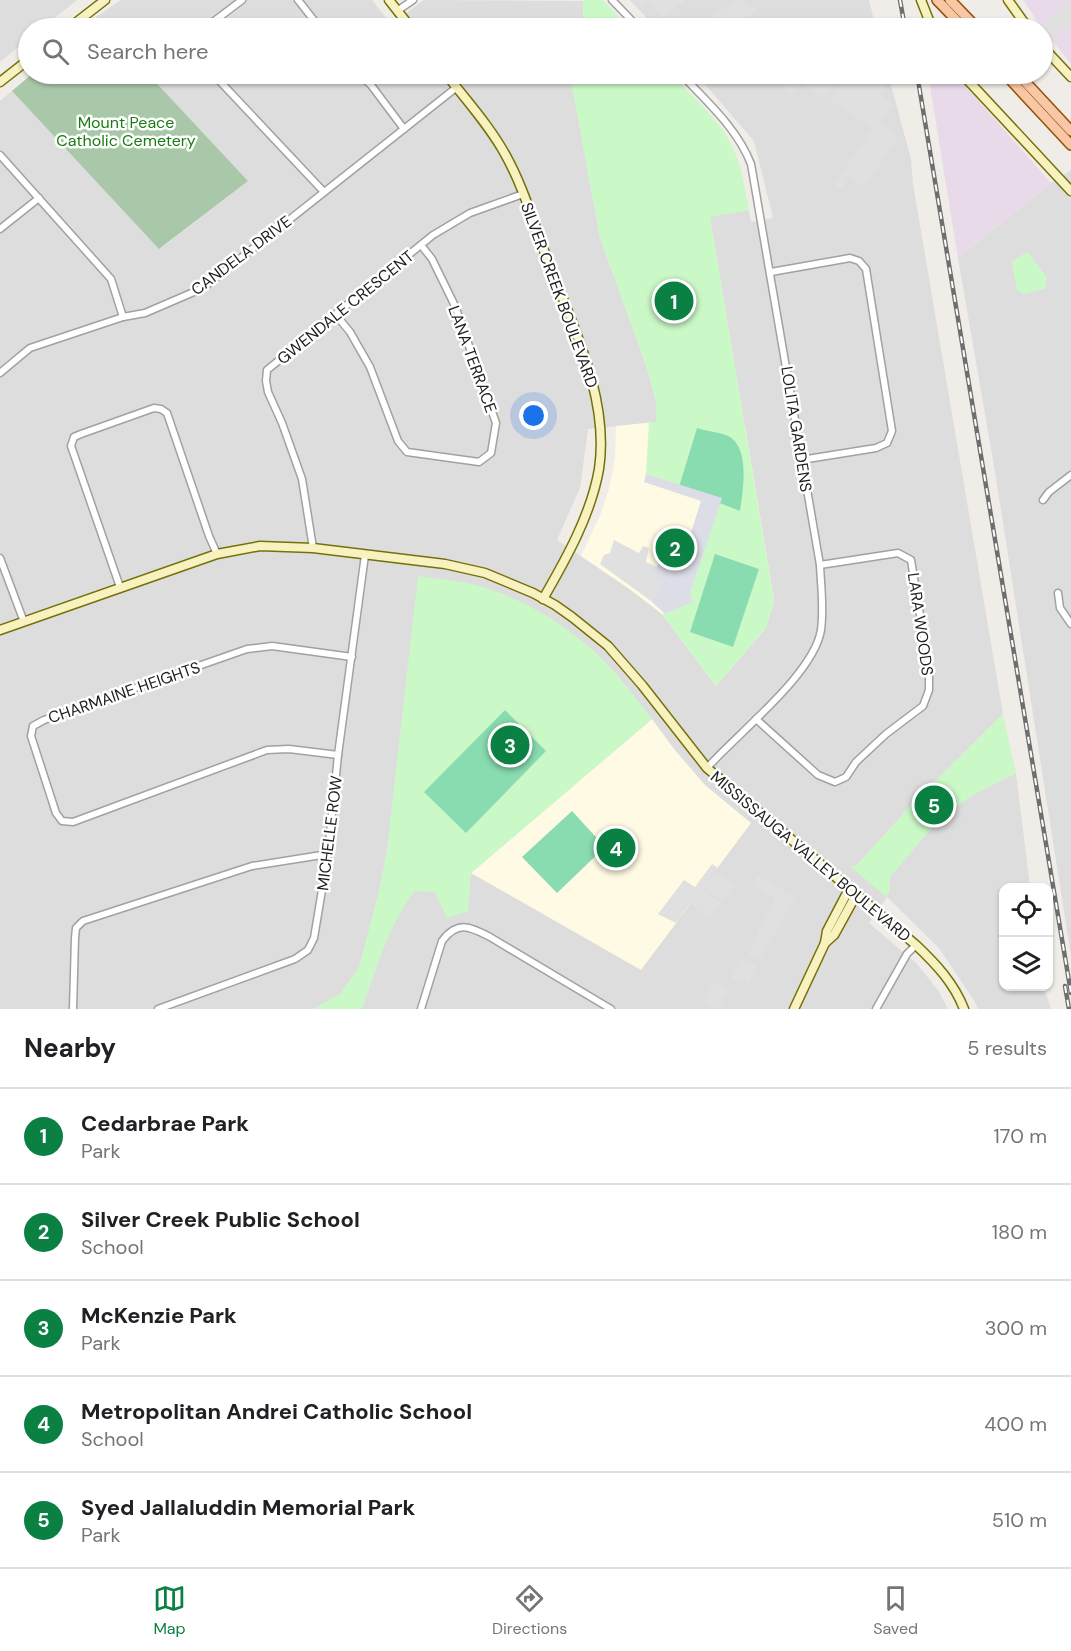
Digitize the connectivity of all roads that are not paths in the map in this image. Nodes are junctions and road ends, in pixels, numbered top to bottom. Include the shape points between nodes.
1 (105, 0) edge
2 (242, 0) edge
3 (298, 0) edge
4 (389, 0) edge
5 (414, 0) edge
6 (612, 0) edge
7 (921, 0) edge
8 (938, 0) edge
9 (950, 0) edge
10 (1008, 0) edge
11 (397, 10) junction
12 (82, 18) edge
13 (218, 18) edge
14 (312, 18) edge
15 (403, 18) edge
16 (629, 18) edge
17 (928, 18) edge
18 (955, 18) edge
19 (967, 18) edge
20 (1021, 18) edge
21 (1053, 58) edge
22 (18, 68) edge
23 (1071, 77) edge
24 (0, 82) edge
25 (222, 84) edge
26 (370, 84) edge
27 (454, 84) edge
28 (690, 84) edge
29 (971, 84) edge
30 (1014, 84) edge
31 (1027, 84) edge
32 (457, 87) junction
33 (404, 129) junction
34 (1071, 131) edge
35 (1071, 145) edge
36 (0, 155) edge
37 (1071, 191) edge
38 (324, 192) junction
39 (523, 194) junction
40 (39, 198) junction
41 (0, 229) edge
42 (421, 245) junction
43 (771, 272) junction
44 (336, 315) junction
45 (123, 317) junction
46 (0, 374) edge
47 (801, 460) junction
48 (1071, 475) edge
49 (1043, 500) dead end
50 (313, 548) junction
51 (217, 554) junction
52 (365, 555) junction
53 (0, 558) edge
54 (820, 565) junction
55 (120, 587) junction
56 (1058, 593) dead end
57 (543, 599) junction
58 (24, 622) junction
59 (1071, 624) edge
60 (0, 630) edge
61 (352, 657) junction
62 (756, 719) junction
63 (338, 755) junction
64 (707, 768) junction
65 (328, 854) junction
66 (852, 892) junction
67 (916, 945) junction
68 (72, 1009) edge
69 (158, 1009) edge
70 (421, 1009) edge
71 (611, 1009) edge
72 (794, 1009) edge
73 (876, 1009) edge
74 (964, 1009) edge

1 - 12 street
2 - 13 street
3 - 14 street
4 - 11 street
5 - 11 street
6 - 16 street
7 - 17 street
8 - 18 main road
9 - 19 main road
10 - 20 street
11 - 15 street
21 - 23 street
22 - 24 street
25 - 38 street
26 - 33 street
27 - 32 street, SILVER CREEK BOULEVARD
28 - 43 street, LOLITA GARDENS via 745,148
29 - 37 street
30 - 35 main road
31 - 34 main road
32 - 33 street, CANDELA DRIVE
32 - 39 street, SILVER CREEK BOULEVARD via 494,136
33 - 38 street, CANDELA DRIVE
36 - 40 street
38 - 45 street, CANDELA DRIVE via 203,288 145,313
39 - 42 street, GWENDALE CRESCENT via 470,213
39 - 57 street, SILVER CREEK BOULEVARD via 586,363 601,425 599,468 589,507
40 - 41 street
40 - 45 street via 111,279
42 - 44 street, GWENDALE CRESCENT
42 - 44 street, LANA TERRACE via 455,306 496,423 491,453 478,462 407,452 398,441 370,367
43 - 47 street, LOLITA GARDENS
43 - 47 street via 850,258 866,269 892,431 887,444 876,448
44 - 50 street, GWENDALE CRESCENT via 267,370 268,392 302,479
45 - 46 street, CANDELA DRIVE via 30,348
47 - 54 street, LOLITA GARDENS
48 - 49 street
50 - 51 street, MISSISSAUGA VALLEY BOULEVARD via 260,546
50 - 52 street, MISSISSAUGA VALLEY BOULEVARD
51 - 55 street, MISSISSAUGA VALLEY BOULEVARD
51 - 55 street via 167,413 154,408 74,437 71,446
52 - 57 street, MISSISSAUGA VALLEY BOULEVARD via 445,564 484,573
52 - 61 street, MICHELLE ROW
53 - 58 street
54 - 62 street, LOLITA GARDENS via 821,632 813,652 799,674
54 - 62 street, LARA WOODS via 898,553 911,560 929,670 929,690 923,706 886,734 846,777 835,782 818,775
55 - 58 street, MISSISSAUGA VALLEY BOULEVARD
56 - 59 street via 1060,608
57 - 64 street, MISSISSAUGA VALLEY BOULEVARD via 572,617 620,659
58 - 60 street, MISSISSAUGA VALLEY BOULEVARD
61 - 63 street, MICHELLE ROW
61 - 63 street, CHARMAINE HEIGHTS via 272,646 248,649 44,720 33,726 31,736 56,813 62,821 73,822 267,750
62 - 64 street, LOLITA GARDENS
63 - 65 street, MICHELLE ROW
64 - 66 street, MISSISSAUGA VALLEY BOULEVARD
65 - 68 street via 252,866 83,921 76,928
65 - 69 street, MICHELLE ROW via 314,938 308,950 294,959
66 - 67 street, MISSISSAUGA VALLEY BOULEVARD
66 - 72 street via 827,932
67 - 73 street
67 - 74 street, MISSISSAUGA VALLEY BOULEVARD via 946,976
70 - 71 street via 442,941 456,928 470,927

